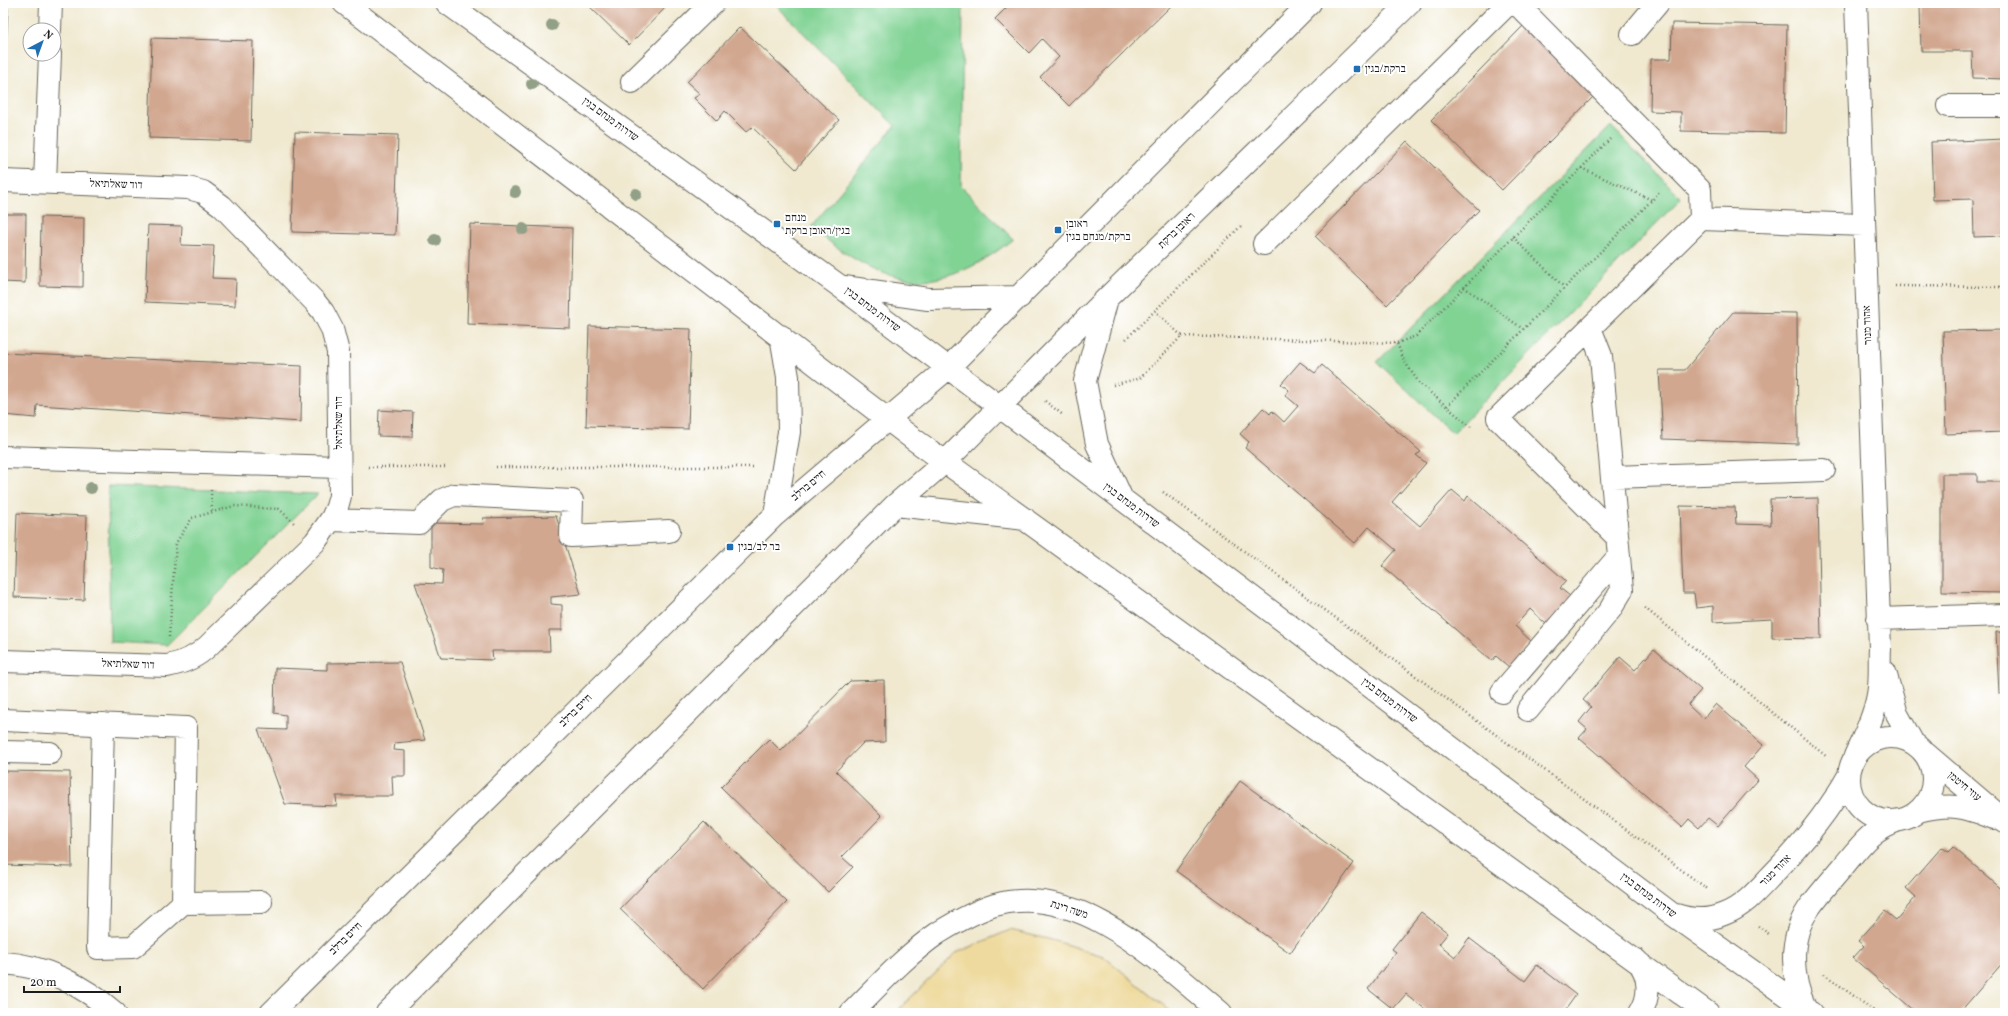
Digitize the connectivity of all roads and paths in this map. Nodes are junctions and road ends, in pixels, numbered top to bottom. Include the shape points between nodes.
1 (51, 3) edge
2 (344, 3) edge
3 (447, 3) edge
4 (713, 3) edge
5 (1310, 3) edge
6 (1410, 3) edge
7 (1508, 3) edge
8 (1516, 3) edge
9 (1658, 3) edge
10 (1856, 3) edge
11 (50, 22) edge
12 (1632, 34) dead end
13 (50, 62) edge
14 (632, 82) dead end
15 (1948, 106) dead end
16 (2005, 106) edge
17 (1630, 118) junction
18 (1581, 168) junction
19 (1681, 170) junction
20 (3, 181) edge
21 (45, 182) junction
22 (1652, 200) junction
23 (1700, 219) junction
24 (1864, 225) junction
25 (1513, 237) junction
26 (1264, 244) dead end
27 (1867, 286) junction
28 (842, 287) junction
29 (1464, 287) junction
30 (1564, 287) junction
31 (2005, 287) edge
32 (1020, 297) junction
33 (1107, 298) junction
34 (1155, 311) dead end
35 (1590, 328) junction
36 (1523, 329) junction
37 (781, 336) junction
38 (1182, 336) junction
39 (1397, 343) junction
40 (948, 368) junction
41 (1022, 384) junction
42 (1086, 391) junction
43 (1000, 406) junction
44 (1447, 406) junction
45 (890, 419) junction
46 (1477, 432) dead end
47 (1097, 444) junction
48 (3, 457) edge
49 (946, 461) junction
50 (339, 467) junction
51 (450, 467) dead end
52 (490, 467) dead end
53 (783, 467) junction
54 (1824, 470) dead end
55 (1612, 477) junction
56 (1161, 491) dead end
57 (1123, 500) junction
58 (895, 505) junction
59 (775, 515) junction
60 (1025, 519) junction
61 (331, 520) junction
62 (669, 531) dead end
63 (315, 542) junction
64 (1618, 546) junction
65 (1622, 590) junction
66 (2005, 615) edge
67 (1878, 619) junction
68 (1880, 648) junction
69 (3, 661) edge
70 (167, 666) junction
71 (1502, 692) dead end
72 (1528, 710) dead end
73 (3, 720) edge
74 (103, 724) junction
75 (1918, 747) junction
76 (3, 752) edge
77 (50, 753) dead end
78 (1852, 766) junction
79 (1909, 816) junction
80 (2005, 822) edge
81 (261, 902) dead end
82 (183, 903) junction
83 (1735, 908) junction
84 (1672, 914) junction
85 (1794, 952) junction
86 (1633, 958) junction
87 (3, 963) edge
88 (1809, 1011) edge
89 (114, 1013) edge
90 (271, 1013) edge
91 (386, 1013) edge
92 (851, 1013) edge
93 (1221, 1013) edge
94 (1640, 1013) edge
95 (1708, 1013) edge
96 (1877, 1013) edge

1 - 11 street
2 - 37 street
3 - 28 street, שדרות מנחם בגין
4 - 14 street
5 - 32 street
6 - 33 street, ראובן ברקת
7 - 26 street
8 - 17 street
9 - 12 street
10 - 24 street, אהוד מנור
13 - 21 street
15 - 16 street
17 - 18 path
17 - 19 street
18 - 22 path
18 - 25 path
19 - 22 path
19 - 23 street via 1700,190
20 - 21 street, דוד שאלתיאל
21 - 50 street, דוד שאלתיאל via 188,188 203,192 222,206 324,312 332,329 338,358
22 - 30 path
23 - 24 street
23 - 35 street
24 - 27 street, אהוד מנור
25 - 29 path
25 - 30 path
27 - 31 path
27 - 67 street, אהוד מנור
28 - 32 street via 928,299
28 - 40 street, שדרות מנחם בגין
29 - 36 path
29 - 39 path via 1416,336
30 - 36 path
32 - 40 street
33 - 41 street, ראובן ברקת
33 - 42 street via 1085,381
34 - 38 path
35 - 55 street via 1601,356
35 - 64 street via 1498,418
36 - 44 path
37 - 45 street
37 - 53 street via 788,377 789,432
38 - 39 path
38 - 42 path via 1140,378
39 - 44 path via 1404,361 1420,384
40 - 43 street, שדרות מנחם בגין
40 - 45 street
41 - 43 street, ראובן ברקת
41 - 47 path
42 - 47 street
43 - 49 street, ראובן ברקת
43 - 57 street, שדרות מנחם בגין
44 - 46 path
45 - 49 street
45 - 59 street, חיים ברלב
47 - 57 street
48 - 50 street
49 - 58 street
49 - 60 street
50 - 51 path
50 - 61 street, דוד שאלתיאל via 339,502
52 - 53 path
53 - 59 street
54 - 55 street
55 - 64 street
56 - 83 path
57 - 84 street, שדרות מנחם בגין
58 - 60 street
58 - 91 street
59 - 90 street, חיים ברלב
60 - 86 street
61 - 62 street via 419,523 442,500 454,495 572,501 571,536
61 - 63 street, דוד שאלתיאל
63 - 70 street, דוד שאלתיאל via 205,649 186,661
63 - 70 path via 279,509 234,506 192,518 176,544
64 - 65 street
64 - 71 street
65 - 72 street via 1610,610
65 - 78 path
66 - 67 street
67 - 68 street, אהוד מנור
68 - 75 street, אהוד מנור via 1887,685 1894,704 1902,724
68 - 78 street, אהוד מנור via 1876,704
69 - 70 street, דוד שאלתיאל
73 - 74 street
74 - 82 street via 186,728
74 - 82 street via 98,948 133,947
75 - 78 street via 1894,736 1882,737 1864,746
75 - 79 street via 1932,769 1933,782 1927,801
75 - 80 street, עוזי חיטמן
76 - 77 street
78 - 79 street via 1852,794 1864,811 1881,820
78 - 83 street, אהוד מנור via 1835,801 1808,835 1754,893
79 - 80 street, עוזי חיטמן via 1938,806 1952,806 1969,808
79 - 85 street via 1883,825 1865,840 1809,908 1798,934
81 - 82 street
83 - 84 street, אהוד מנור via 1707,918 1686,918
83 - 85 path
84 - 88 street, שדרות מנחם בגין
85 - 88 street via 1797,987
85 - 96 path
86 - 94 street via 1641,965 1648,987 1646,1002
86 - 95 street
87 - 89 street via 58,976 95,998
92 - 93 street, משה רינת via 905,960 937,934 967,916 996,905 1024,901 1051,903 1078,911 1106,925 1135,943

